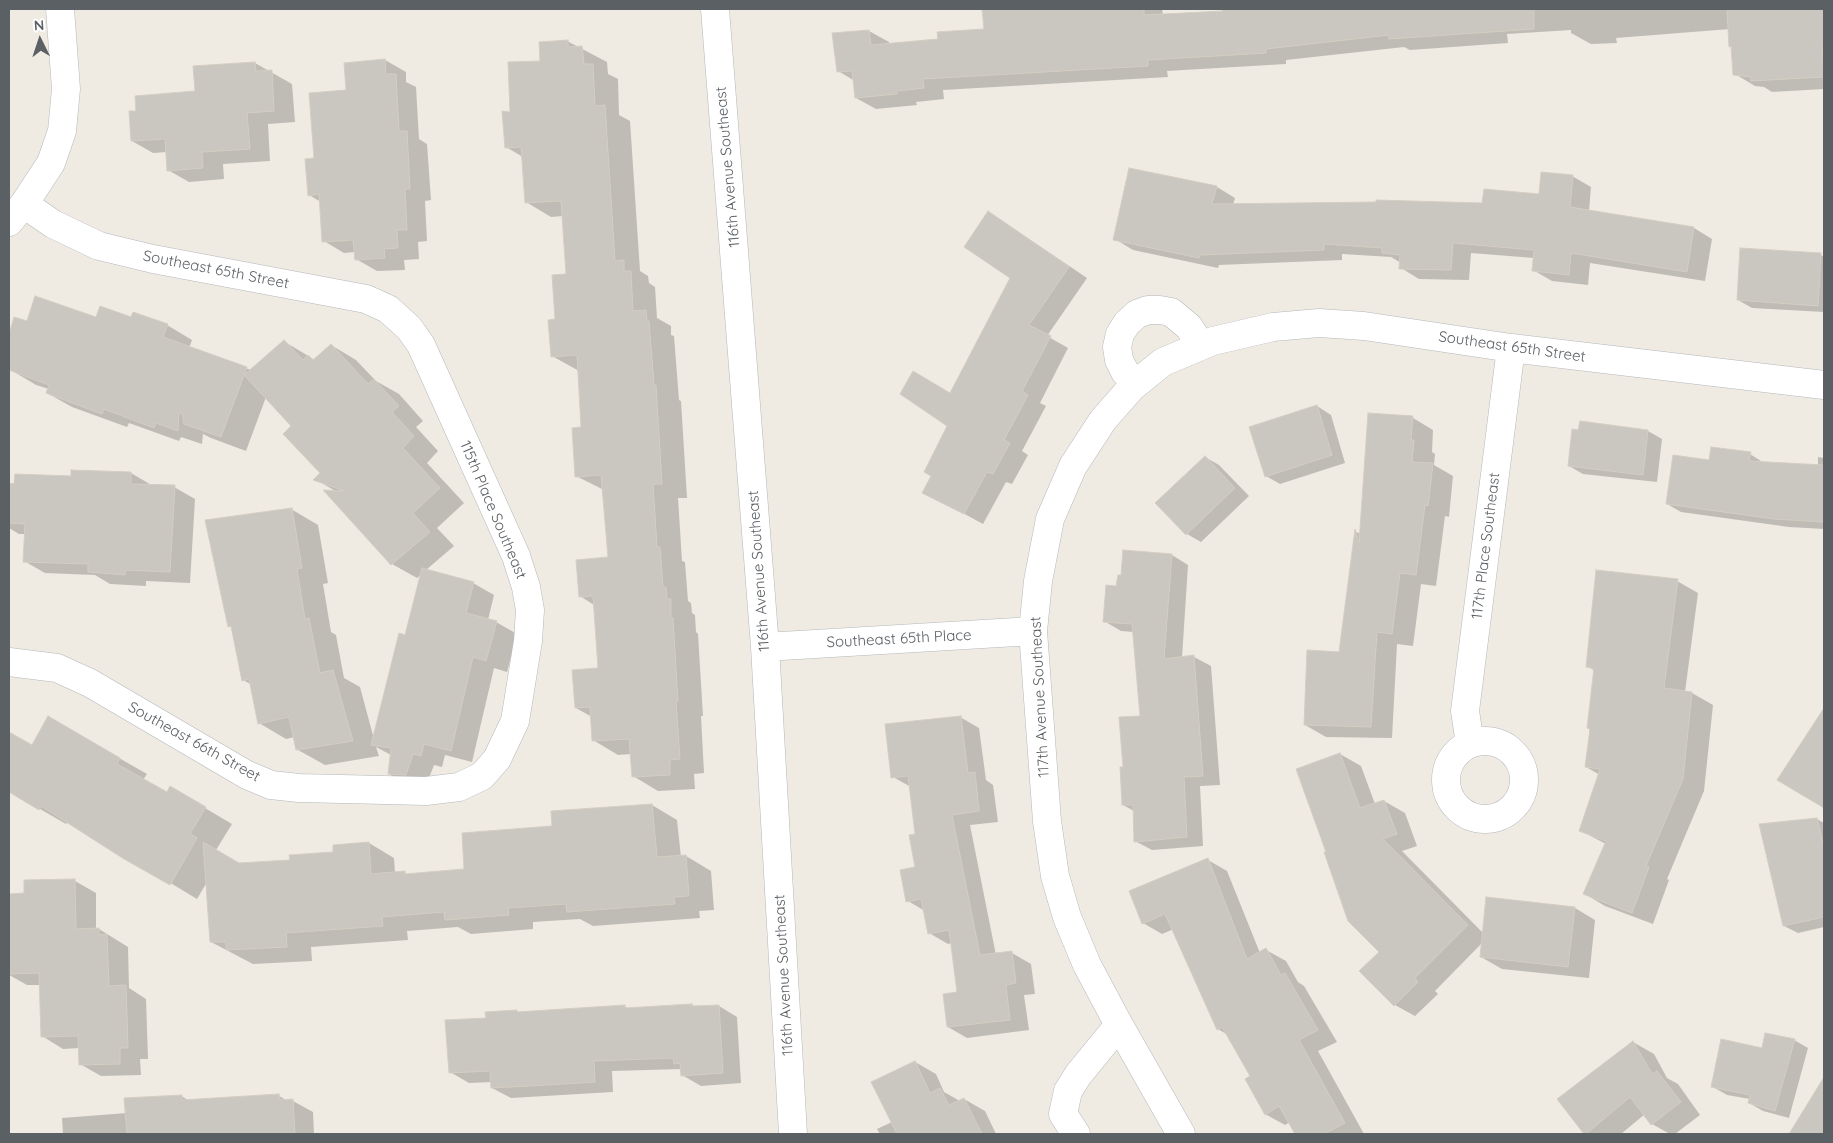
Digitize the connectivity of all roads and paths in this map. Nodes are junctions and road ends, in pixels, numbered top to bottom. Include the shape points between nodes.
1 (60, 9) edge
2 (715, 9) edge
3 (16, 213) edge
4 (410, 328) joint
5 (1201, 346) junction
6 (1512, 348) junction
7 (1163, 362) joint
8 (1136, 383) junction
9 (1824, 385) edge
10 (1033, 631) junction
11 (765, 647) junction
12 (9, 662) edge
13 (1470, 744) dead end
14 (497, 759) joint
15 (1119, 1025) junction
16 (1174, 1133) edge
17 (793, 1134) edge
18 (1076, 1134) edge

1 - 3 street via 66,89 62,131 52,163
2 - 11 street, 116th Avenue Southeast
3 - 4 street, Southeast 65th Street via 53,224 99,246 366,299 388,309
4 - 14 street, 115th Place Southeast via 425,354 516,556 526,587 530,610 528,641 515,721
5 - 6 street, Southeast 65th Street via 1273,327 1319,324 1364,326
5 - 7 street, Southeast 65th Street
5 - 8 street via 1189,327 1171,312 1148,310 1138,314 1127,323 1117,347 1125,372
6 - 9 street, Southeast 65th Street
6 - 13 street, 117th Place Southeast via 1466,711
7 - 8 street, 117th Avenue Southeast
8 - 10 street, 117th Avenue Southeast via 1103,420 1073,466 1050,519 1038,581
10 - 11 street, Southeast 65th Place
10 - 15 street, 117th Avenue Southeast via 1054,876 1087,965
11 - 17 street, 116th Avenue Southeast
12 - 14 street, Southeast 66th Street via 58,668 247,775 271,785 426,790 459,787 482,776
15 - 16 street, 117th Avenue Southeast
15 - 18 street via 1068,1091 1063,1114

